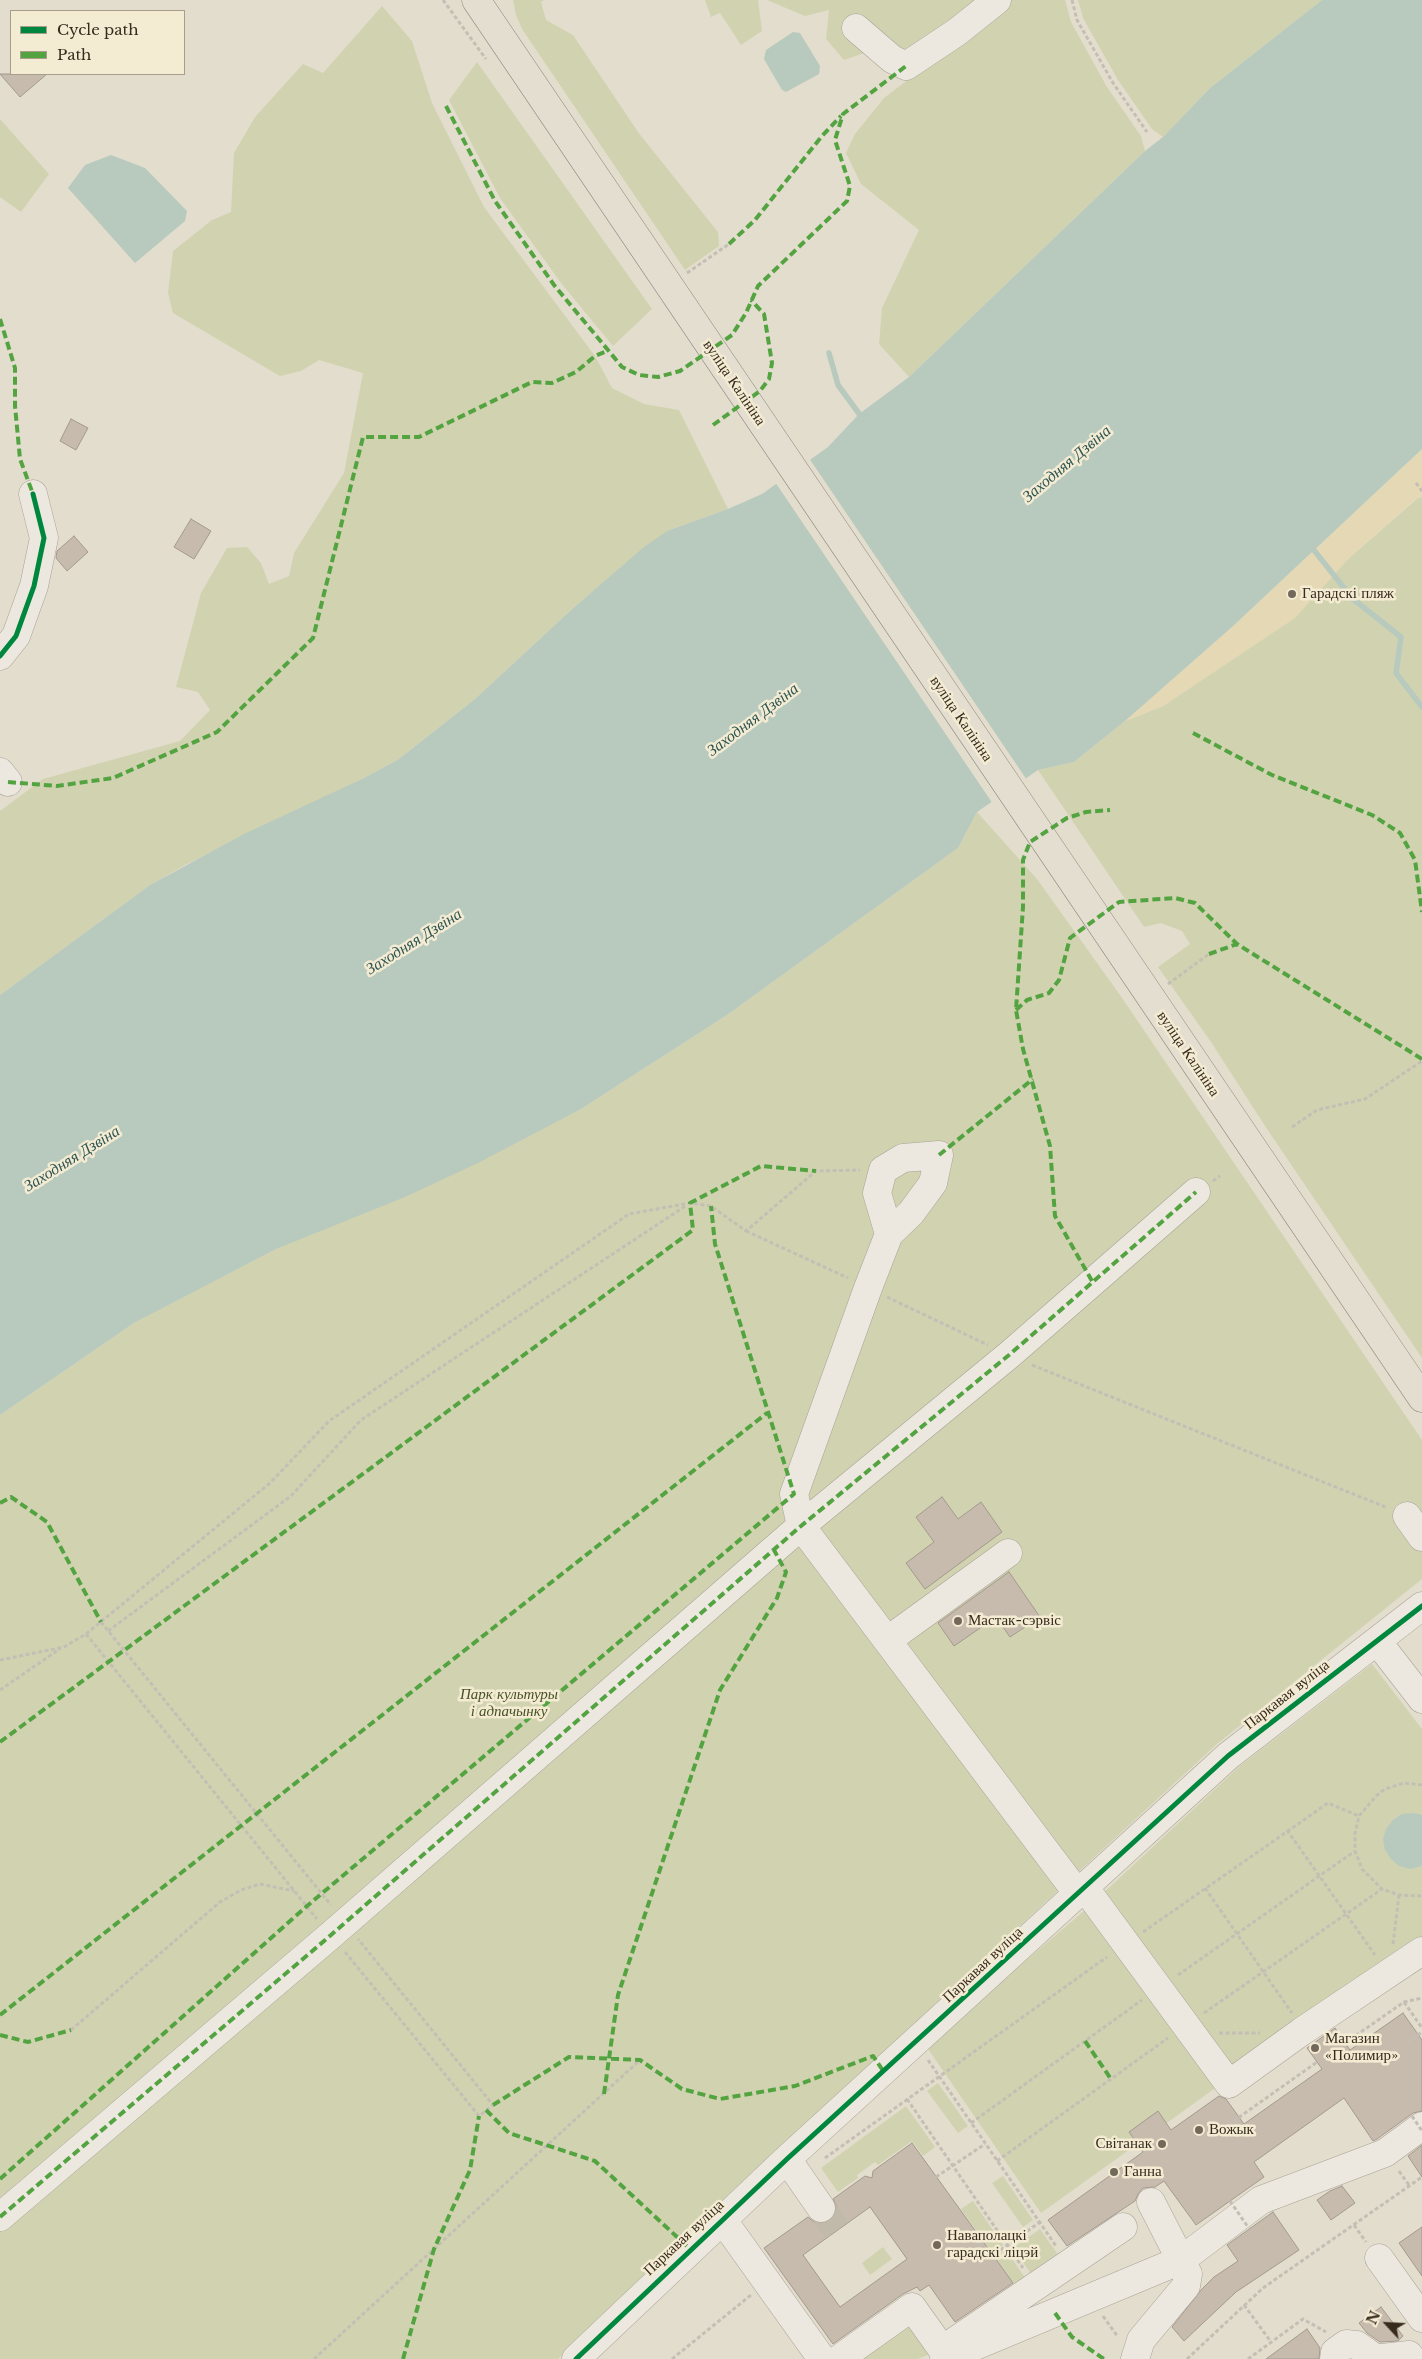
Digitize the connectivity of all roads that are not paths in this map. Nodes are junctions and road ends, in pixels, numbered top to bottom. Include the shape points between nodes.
1 (476, 0) edge
2 (490, 0) edge
3 (997, 0) edge
4 (856, 28) dead end
5 (492, 47) junction
6 (33, 494) dead end
7 (0, 656) edge
8 (1196, 1192) dead end
9 (889, 1234) junction
10 (1422, 1398) edge
11 (801, 1526) junction
12 (1008, 1553) dead end
13 (1422, 1606) edge
14 (888, 1640) junction
15 (1377, 1641) junction
16 (1422, 1698) edge
17 (1082, 1891) junction
18 (1422, 1951) edge
19 (1417, 2120) edge
20 (787, 2159) junction
21 (1151, 2202) dead end
22 (821, 2208) tunnel mouth
23 (0, 2217) edge
24 (722, 2219) junction
25 (1123, 2228) dead end
26 (1378, 2258) dead end
27 (1181, 2260) junction
28 (1422, 2318) edge
29 (1340, 2351) edge
30 (946, 2356) edge
31 (1374, 2358) edge
32 (576, 2359) edge
33 (822, 2359) edge
34 (839, 2359) edge
35 (1135, 2359) edge
36 (1412, 2359) edge

1 - 5 main road, вуліца Калініна
2 - 5 main road, вуліца Калініна
3 - 4 street via 906,66 892,59
5 - 10 main road, вуліца Калініна via 682,286 1113,944
6 - 7 street via 44,538 34,586 16,636
8 - 11 street via 1009,1355
9 - 9 street via 877,1193 883,1170 903,1158 939,1155 933,1182 911,1213
9 - 11 street via 794,1494
11 - 14 street
11 - 23 street via 338,1929
12 - 14 street
13 - 15 street, Паркавая вуліца
14 - 17 street
15 - 16 street
15 - 17 street, Паркавая вуліца via 1228,1756
17 - 18 street via 1229,2084
17 - 20 street, Паркавая вуліца
19 - 27 street via 1385,2153 1261,2200
20 - 22 street
20 - 24 street, Паркавая вуліца
21 - 27 street
24 - 32 street, Паркавая вуліца
24 - 33 street
25 - 30 street via 1036,2286
26 - 28 street
27 - 30 street
27 - 35 street via 1188,2274 1186,2286 1141,2340
29 - 31 street via 1357,2345
30 - 34 street via 912,2307
31 - 36 street via 1409,2355

